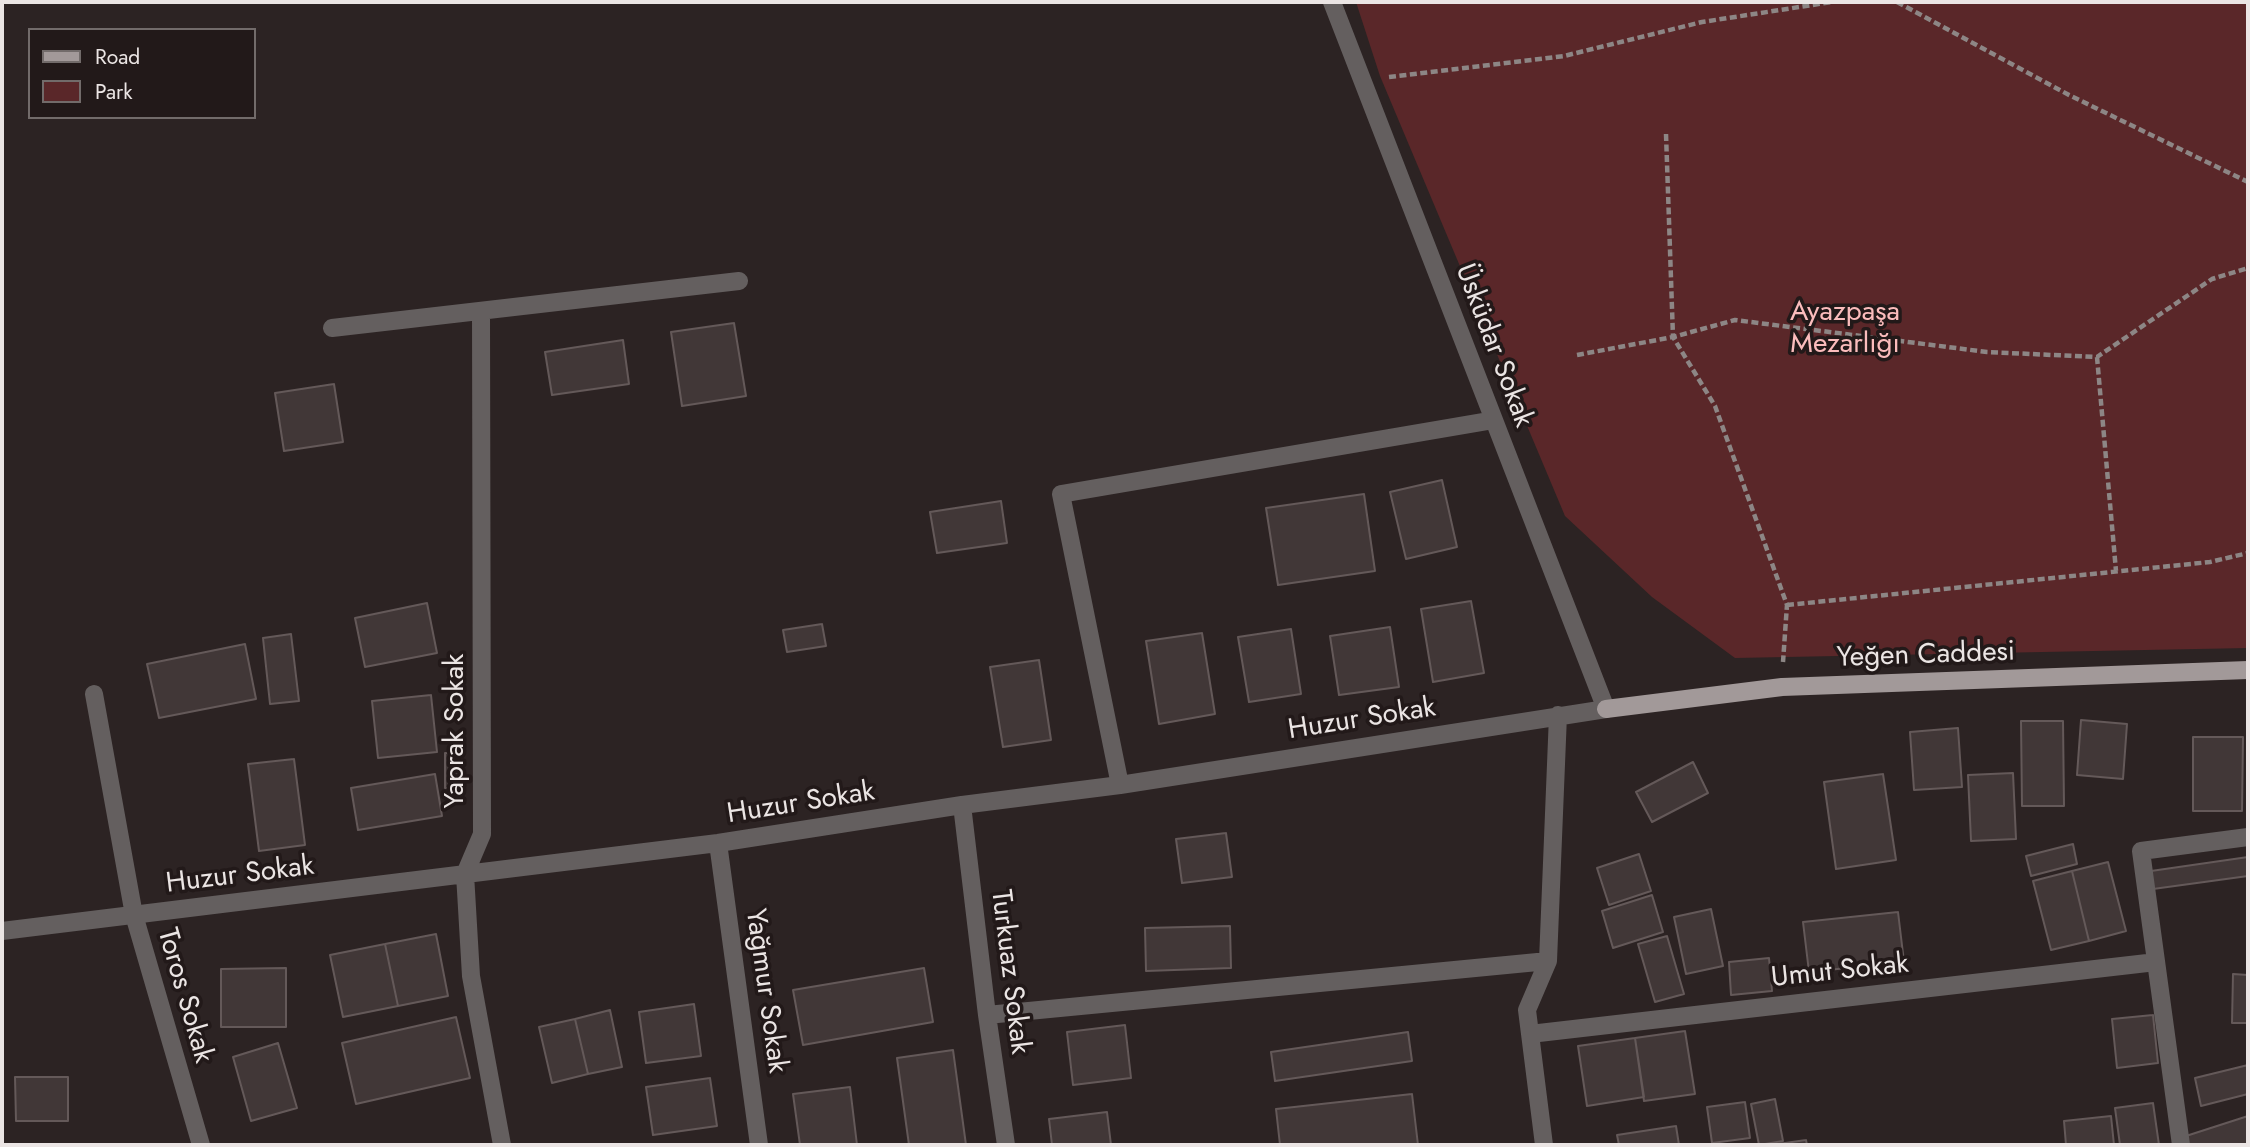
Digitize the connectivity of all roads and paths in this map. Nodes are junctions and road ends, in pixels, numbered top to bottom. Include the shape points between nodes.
1 (1332, 2) edge
2 (1832, 2) edge
3 (1897, 2) edge
4 (1362, 80) junction
5 (1666, 134) dead end
6 (2248, 182) edge
7 (2248, 268) edge
8 (738, 281) dead end
9 (481, 310) junction
10 (332, 328) dead end
11 (1673, 337) junction
12 (1577, 355) dead end
13 (2096, 357) junction
14 (1494, 419) junction
15 (2248, 553) edge
16 (2116, 571) junction
17 (1787, 605) junction
18 (2248, 670) edge
19 (1782, 687) junction
20 (94, 694) dead end
21 (1606, 709) junction
22 (1558, 715) junction
23 (1120, 785) junction
24 (961, 806) junction
25 (2248, 837) edge
26 (718, 843) junction
27 (465, 874) junction
28 (134, 915) junction
29 (2, 931) edge
30 (1548, 961) junction
31 (2156, 962) junction
32 (987, 1015) junction
33 (1530, 1034) junction
34 (201, 1145) edge
35 (502, 1145) edge
36 (759, 1145) edge
37 (1006, 1145) edge
38 (1544, 1145) edge
39 (2181, 1145) edge

1 - 4 street, Üsküdar Sokak
2 - 4 path via 1702,22 1564,56
3 - 6 path
4 - 14 street, Üsküdar Sokak
5 - 11 path
7 - 13 path via 2212,279
8 - 9 street
9 - 10 street
9 - 27 street, Yaprak Sokak via 482,834
11 - 12 path
11 - 13 path via 1735,320 1987,352
11 - 17 path via 1714,406
13 - 16 path
14 - 21 street, Üsküdar Sokak
14 - 23 street via 1061,494
15 - 16 path via 2210,562
16 - 17 path
17 - 19 path
18 - 19 main road, Yeğen Caddesi
19 - 21 main road, Yeğen Caddesi
20 - 28 street, Toros Sokak
21 - 22 street, Huzur Sokak
22 - 23 street, Huzur Sokak
22 - 30 street
23 - 24 street, Huzur Sokak
24 - 26 street, Huzur Sokak
24 - 32 street, Turkuaz Sokak
25 - 31 street via 2141,851
26 - 27 street, Huzur Sokak
26 - 36 street, Yağmur Sokak
27 - 28 street, Huzur Sokak
27 - 35 street, Yaprak Sokak via 471,976
28 - 29 street, Huzur Sokak
28 - 34 street, Toros Sokak
30 - 32 street
30 - 33 street via 1527,1010
31 - 33 street, Umut Sokak
31 - 39 street
32 - 37 street, Turkuaz Sokak
33 - 38 street

